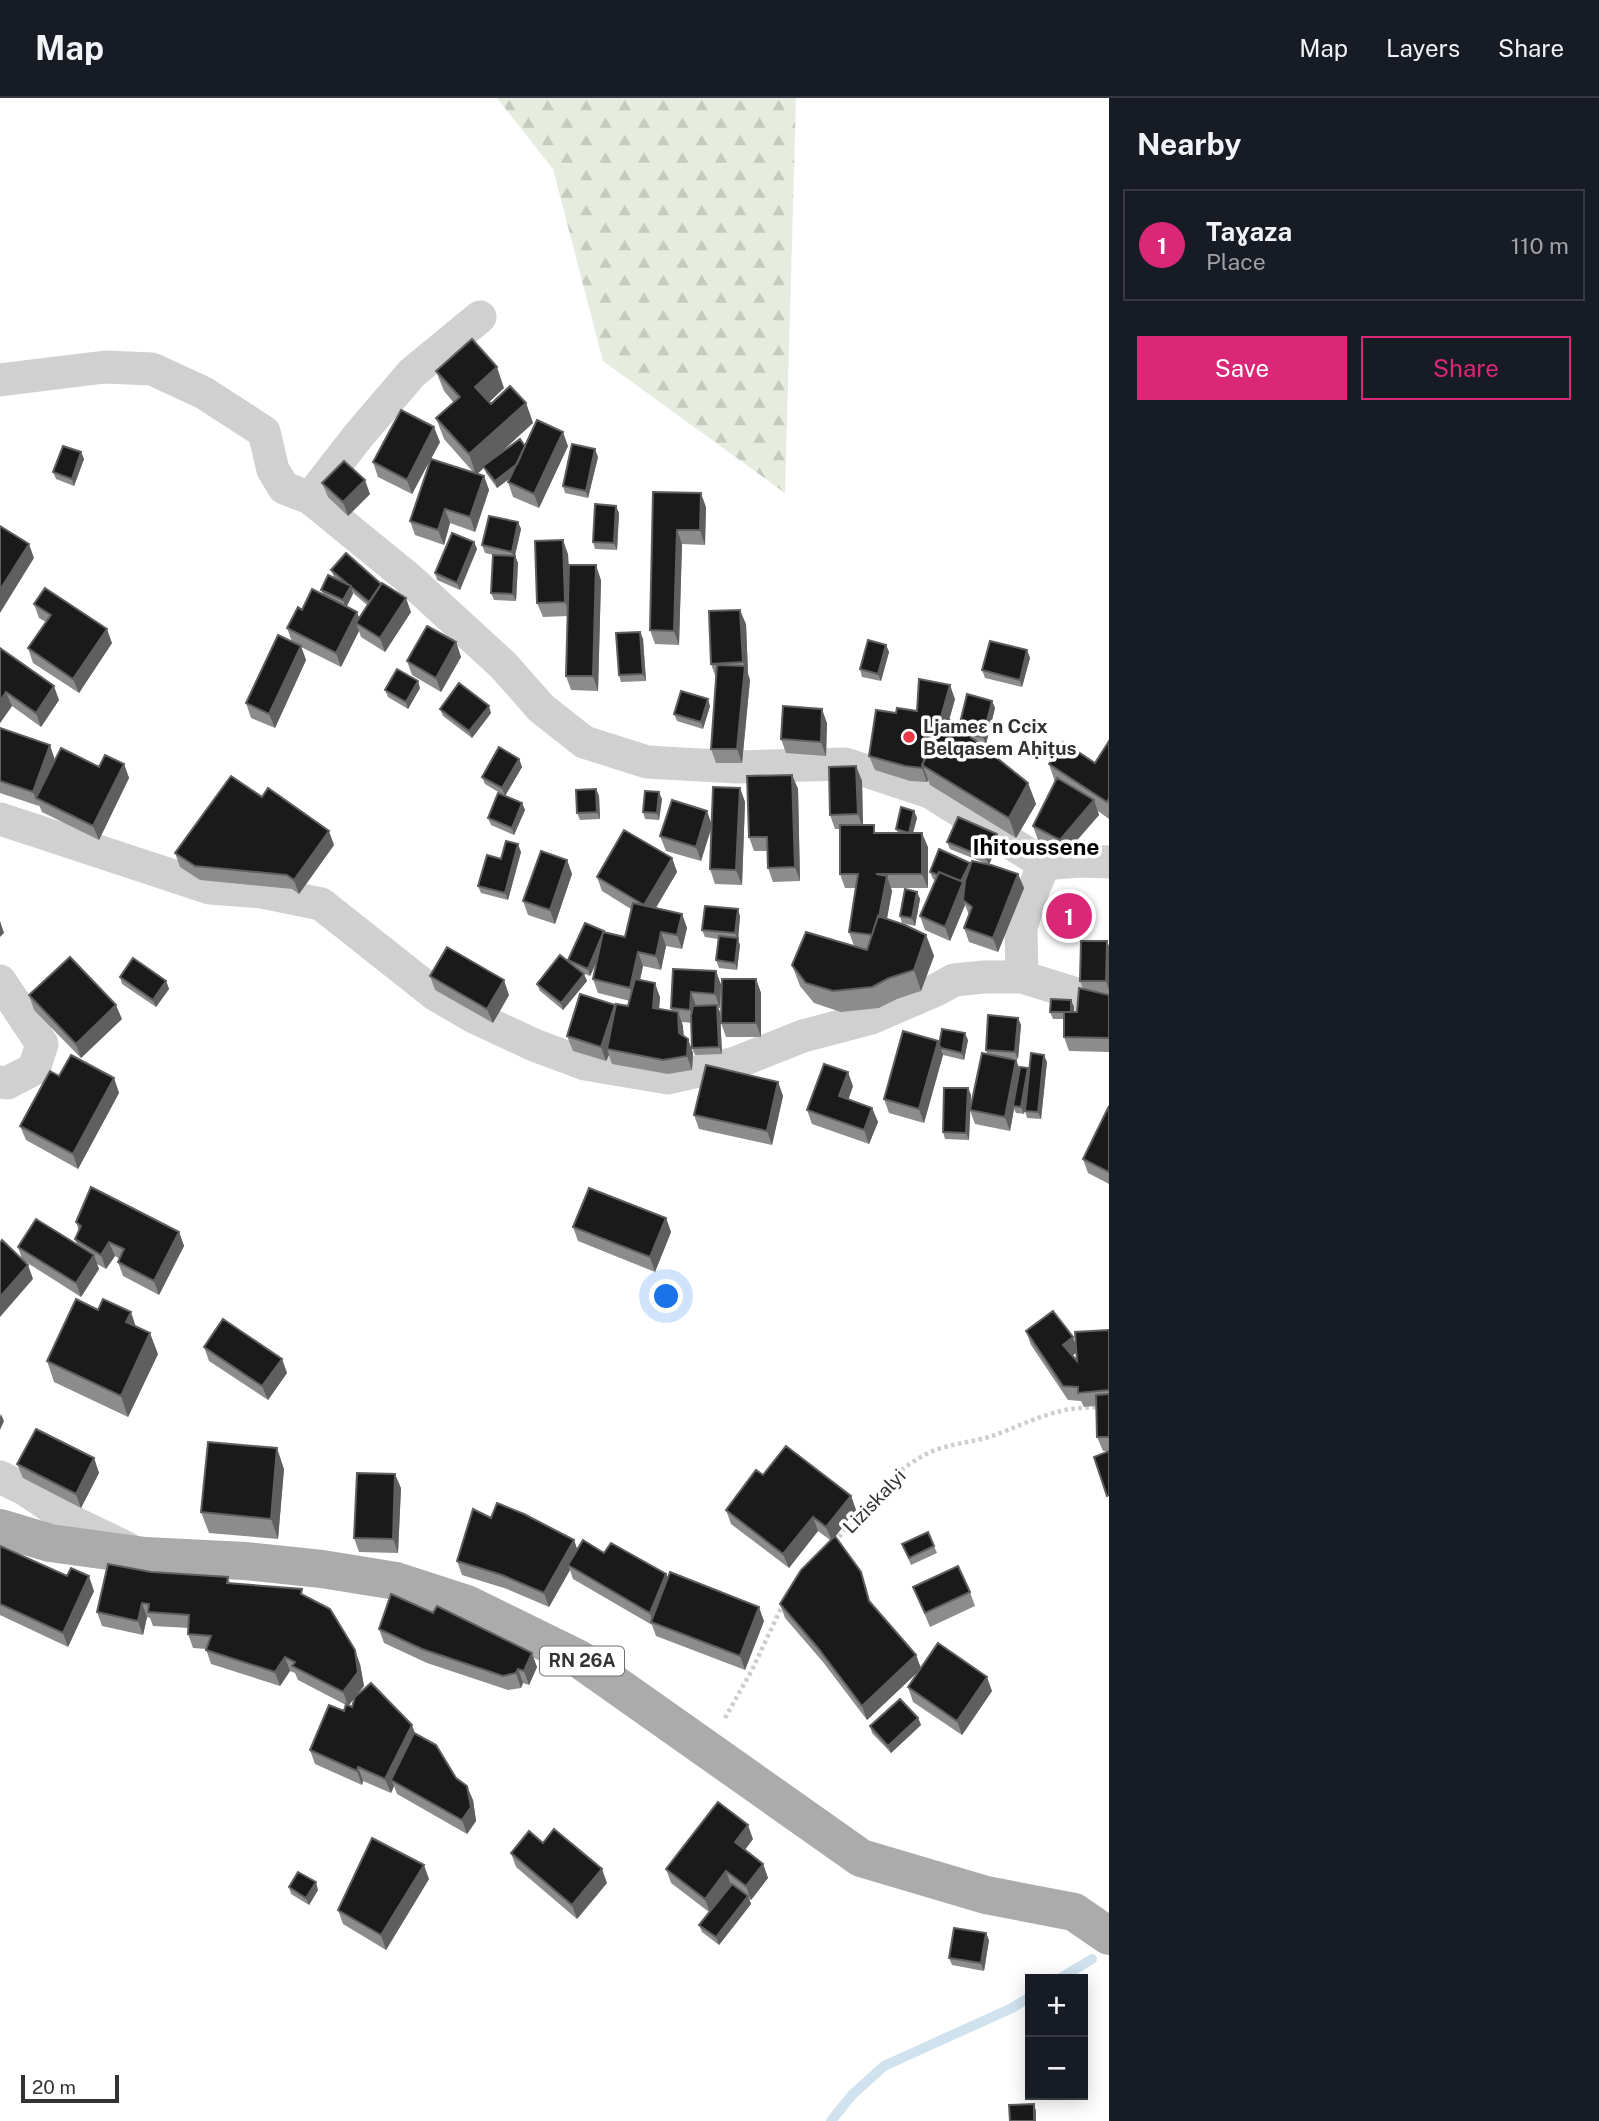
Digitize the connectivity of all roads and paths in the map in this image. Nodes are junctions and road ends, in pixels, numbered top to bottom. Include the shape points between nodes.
1 (480, 317) dead end
2 (0, 380) edge
3 (310, 498) junction
4 (0, 819) edge
5 (1109, 862) edge
6 (1044, 864) junction
7 (1022, 977) junction
8 (0, 981) edge
9 (1109, 1004) edge
10 (0, 1082) edge
11 (1109, 1406) edge
12 (0, 1477) edge
13 (0, 1528) edge
14 (828, 1548) edge
15 (145, 1556) junction
16 (784, 1601) edge
17 (705, 1748) junction
18 (1109, 1936) edge

1 - 3 street via 412,373
2 - 3 street via 106,367 152,369 204,393 264,432 273,470 284,488
3 - 6 street via 407,577 503,665 541,708 584,742 647,762 737,767 845,764 930,792
4 - 7 street via 210,888 321,904 436,995 474,1017 585,1064 668,1078 735,1063 803,1036 871,1018 954,980
5 - 6 street
6 - 7 street via 1021,928
7 - 9 street
8 - 10 street via 42,1044 34,1069
11 - 14 path, Liziskalyi via 1059,1411 982,1439 932,1451 887,1484
12 - 15 street via 75,1523
13 - 15 main road, RN 26A via 50,1543
15 - 17 main road, RN 26A via 322,1569 396,1581 467,1604 579,1659
16 - 17 path via 752,1670
17 - 18 main road, RN 26A via 861,1858 986,1895 1074,1912

